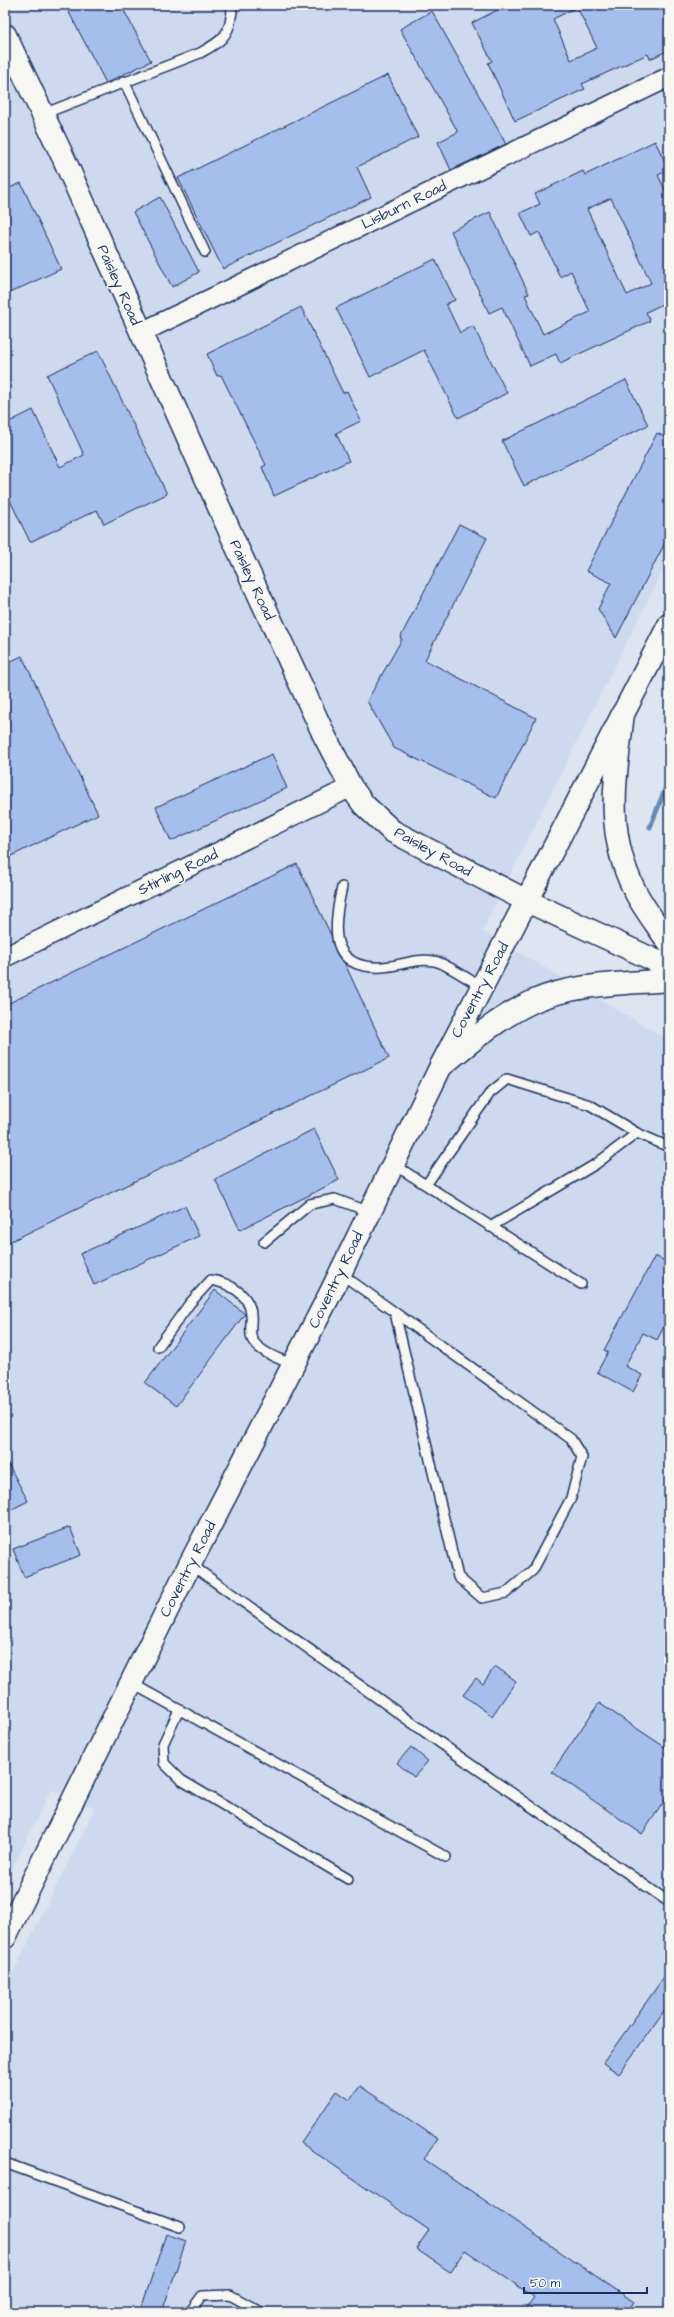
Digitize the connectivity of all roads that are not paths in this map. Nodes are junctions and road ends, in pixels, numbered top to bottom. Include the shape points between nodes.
1 (230, 5) edge
2 (5, 35) edge
3 (669, 78) edge
4 (124, 81) junction
5 (43, 114) junction
6 (205, 252) dead end
7 (140, 333) junction
8 (669, 625) edge
9 (623, 713) junction
10 (351, 787) junction
11 (342, 887) dead end
12 (527, 901) junction
13 (669, 943) edge
14 (5, 957) edge
15 (669, 967) edge
16 (669, 980) edge
17 (482, 987) junction
18 (441, 1066) junction
19 (637, 1133) junction
20 (669, 1147) edge
21 (393, 1164) junction
22 (426, 1185) junction
23 (370, 1212) junction
24 (490, 1227) junction
25 (264, 1242) dead end
26 (340, 1274) junction
27 (581, 1284) dead end
28 (395, 1313) junction
29 (158, 1347) dead end
30 (293, 1365) junction
31 (190, 1564) junction
32 (131, 1683) junction
33 (180, 1710) junction
34 (446, 1857) dead end
35 (348, 1879) dead end
36 (669, 1902) edge
37 (5, 1936) edge
38 (5, 2163) edge
39 (180, 2227) dead end
40 (190, 2312) edge
41 (261, 2312) edge

1 - 4 lane via 230,27 222,40 200,53
2 - 5 main road, Paisley Road
3 - 7 street, Lisburn Road
4 - 5 lane
4 - 6 lane
5 - 7 main road, Paisley Road
7 - 10 main road, Paisley Road via 235,544
8 - 9 main road, Coventry Road
9 - 12 main road, Coventry Road
9 - 13 main road via 614,802 615,832 621,857 634,890
10 - 12 main road, Paisley Road via 364,805 392,831
10 - 14 street, Stirling Road
11 - 17 lane via 336,916 336,937 340,949 351,962 383,967 413,960 436,961
12 - 15 main road, Paisley Road
12 - 17 main road, Coventry Road
16 - 18 main road via 584,988 560,992 534,1001 494,1023
17 - 18 main road, Coventry Road
18 - 21 main road, Coventry Road
19 - 20 lane
19 - 22 lane via 590,1106 507,1079 490,1093
19 - 24 lane via 596,1164
21 - 22 lane
21 - 23 main road, Coventry Road
22 - 24 lane
23 - 25 lane via 335,1199 310,1204
23 - 26 main road, Coventry Road
24 - 27 lane
26 - 28 lane
26 - 30 main road, Coventry Road
28 - 28 lane via 571,1439 582,1457 571,1498 533,1570 506,1593 482,1598 458,1577
29 - 30 lane via 190,1303 211,1280 223,1282 239,1291 249,1302 250,1332 255,1343
30 - 31 main road, Coventry Road
31 - 32 main road, Coventry Road
31 - 36 lane via 467,1762
32 - 33 lane
32 - 37 main road, Coventry Road
33 - 34 lane
33 - 35 lane via 164,1744 164,1763 181,1780
38 - 39 lane
40 - 41 lane via 202,2296 230,2295

